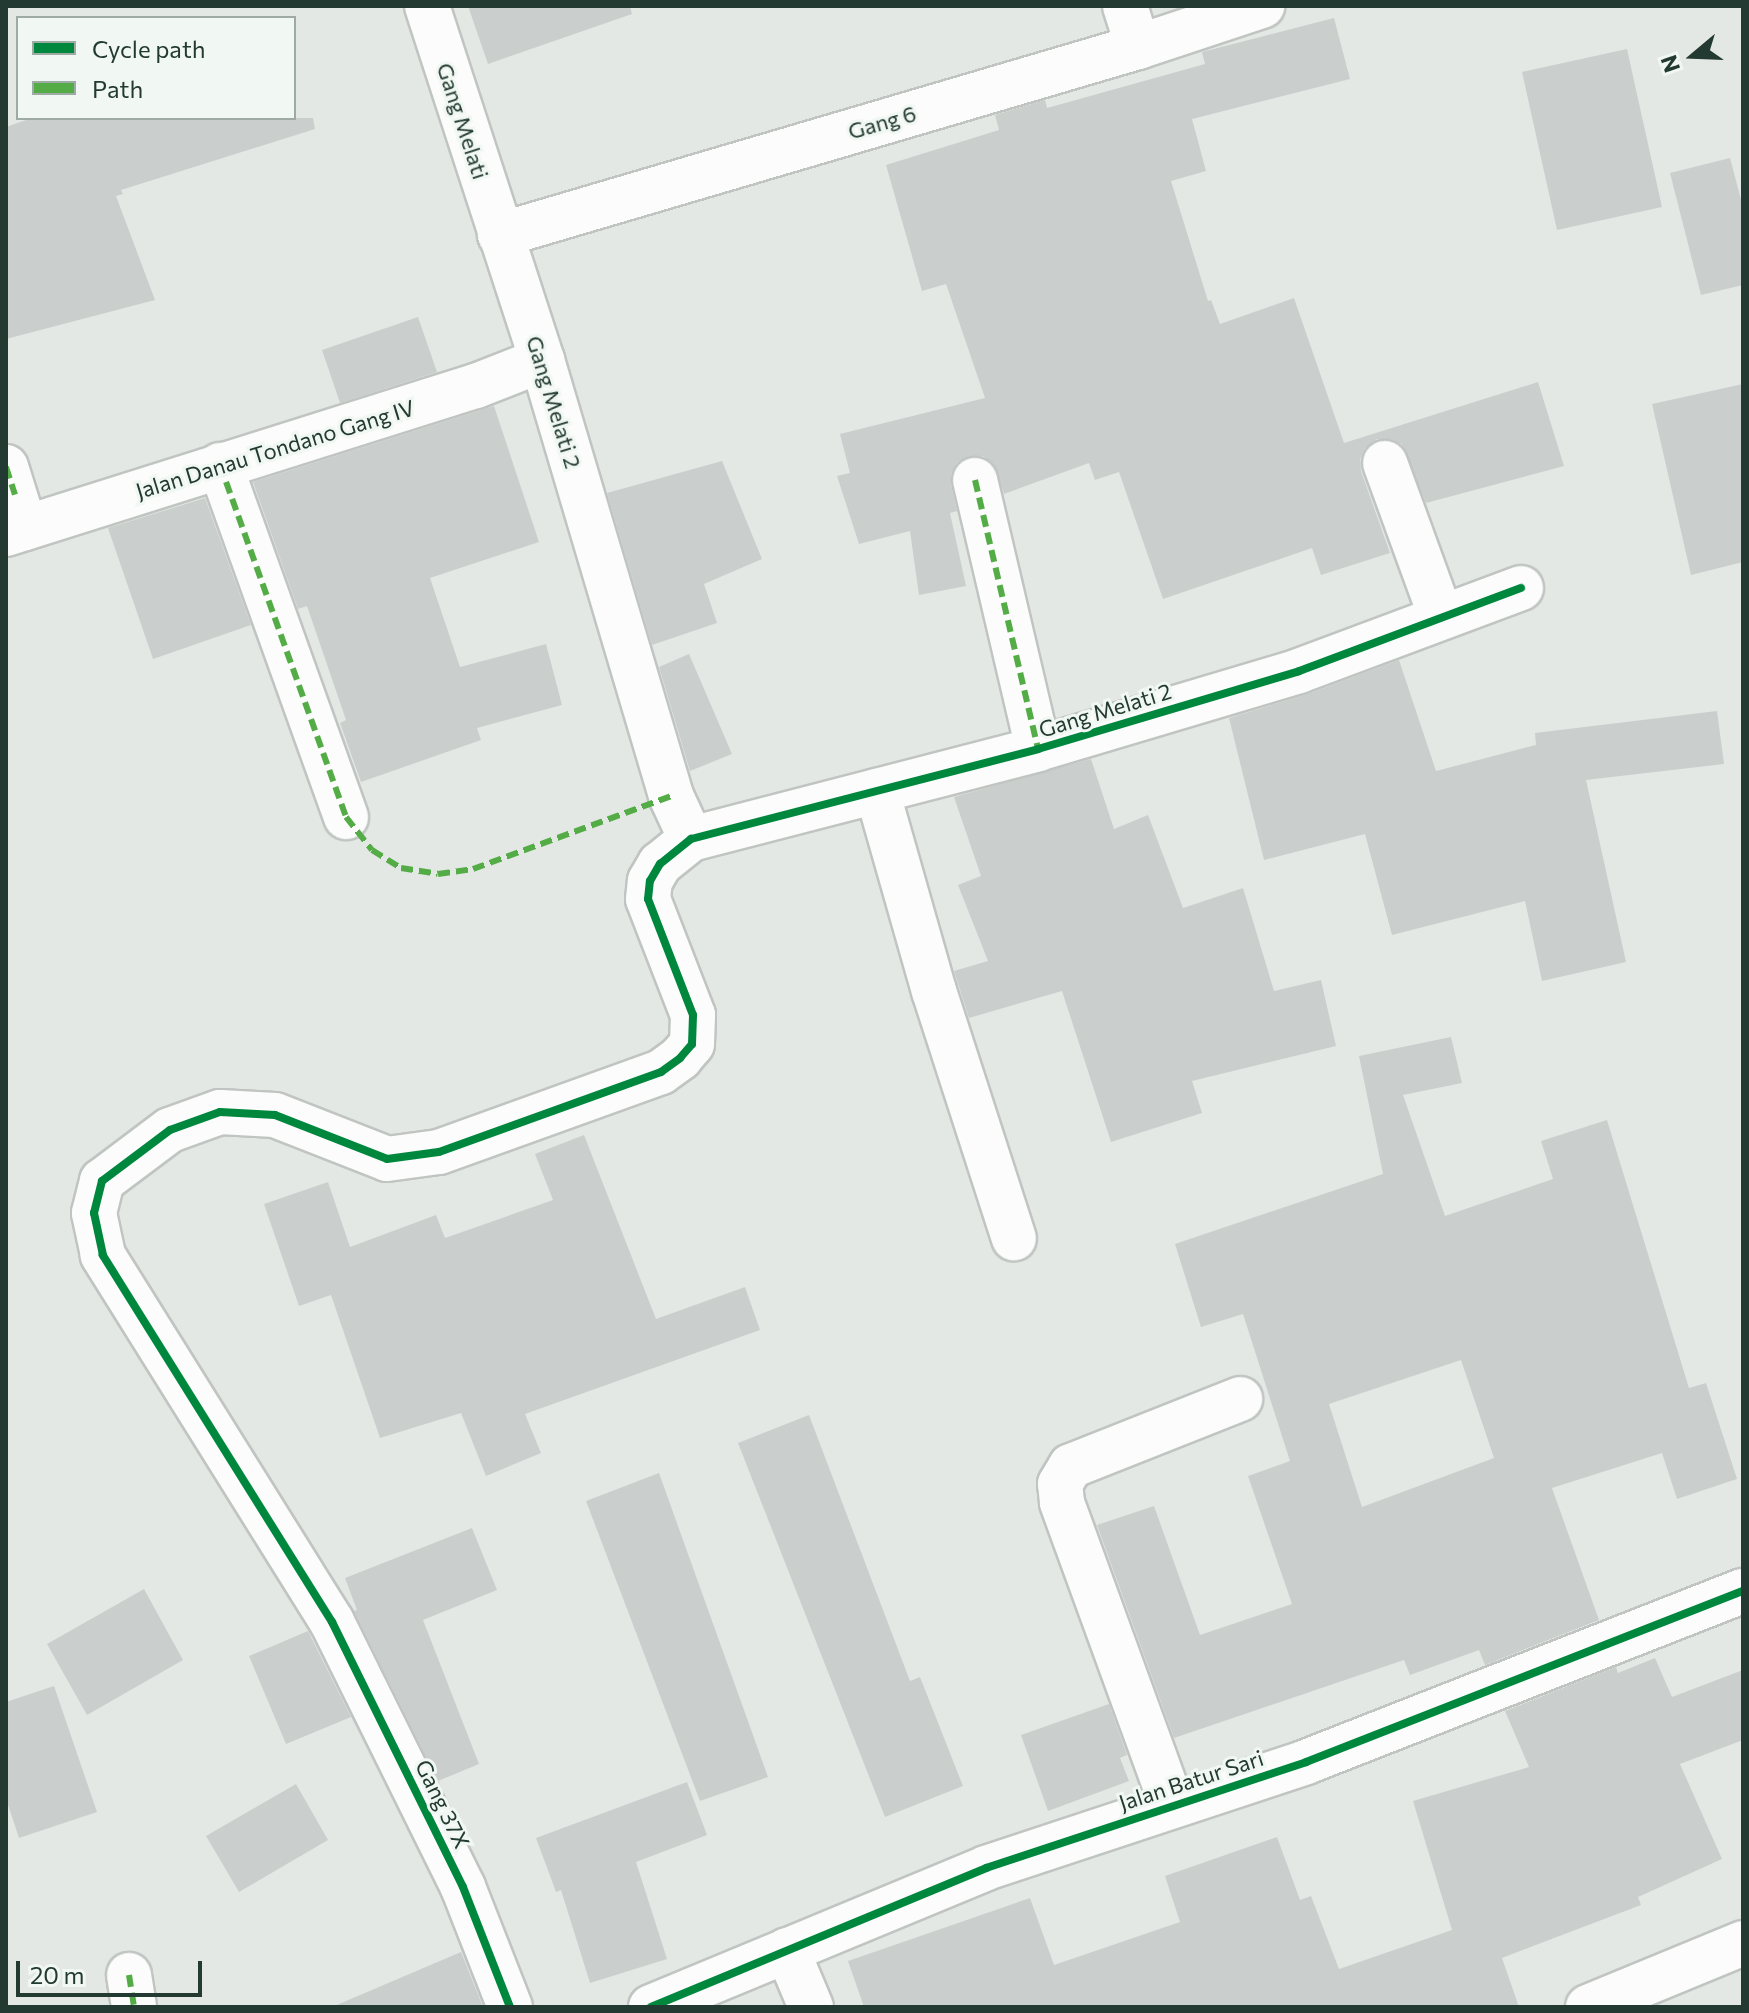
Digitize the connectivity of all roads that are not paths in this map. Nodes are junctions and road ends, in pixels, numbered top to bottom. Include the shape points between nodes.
1 (427, 6) edge
2 (1125, 6) edge
3 (1262, 6) edge
4 (1138, 47) junction
5 (500, 235) junction
6 (542, 360) junction
7 (1385, 463) dead end
8 (220, 465) junction
9 (6, 467) edge
10 (975, 480) dead end
11 (16, 531) edge
12 (1521, 588) dead end
13 (1441, 617) junction
14 (1038, 749) junction
15 (877, 791) junction
16 (346, 817) dead end
17 (691, 839) junction
18 (1014, 1238) dead end
19 (1240, 1399) dead end
20 (1743, 1591) edge
21 (1172, 1805) junction
22 (1743, 1943) edge
23 (787, 1950) junction
24 (510, 2007) edge
25 (651, 2007) edge
26 (811, 2007) edge
27 (1588, 2007) edge

1 - 5 street, Gang Melati
2 - 4 street
3 - 4 street, Gang 6
4 - 5 street, Gang 6
5 - 6 street, Gang Melati 2
6 - 8 street, Jalan Danau Tondano Gang IV via 476,386
6 - 17 street, Gang Melati 2 via 671,796
7 - 13 street
8 - 11 street, Jalan Danau Tondano Gang IV
8 - 16 street
9 - 11 street
10 - 14 street
12 - 13 street, Gang Melati 2
13 - 14 street, Gang Melati 2 via 1299,671
14 - 15 street, Gang Melati 2
15 - 17 street, Gang Melati 2
15 - 18 street via 934,991
17 - 24 street, Gang 37X via 660,864 650,881 648,899 693,1015 692,1044 661,1072 439,1152 387,1159 275,1115 220,1112 170,1130 102,1181 94,1213 103,1255 332,1622 463,1887
19 - 21 street via 1071,1466 1060,1484 1062,1502
20 - 21 street, Jalan Batur Sari via 1306,1762
21 - 23 street, Jalan Batur Sari via 986,1868
22 - 27 street
23 - 25 street, Jalan Batur Sari
23 - 26 street

